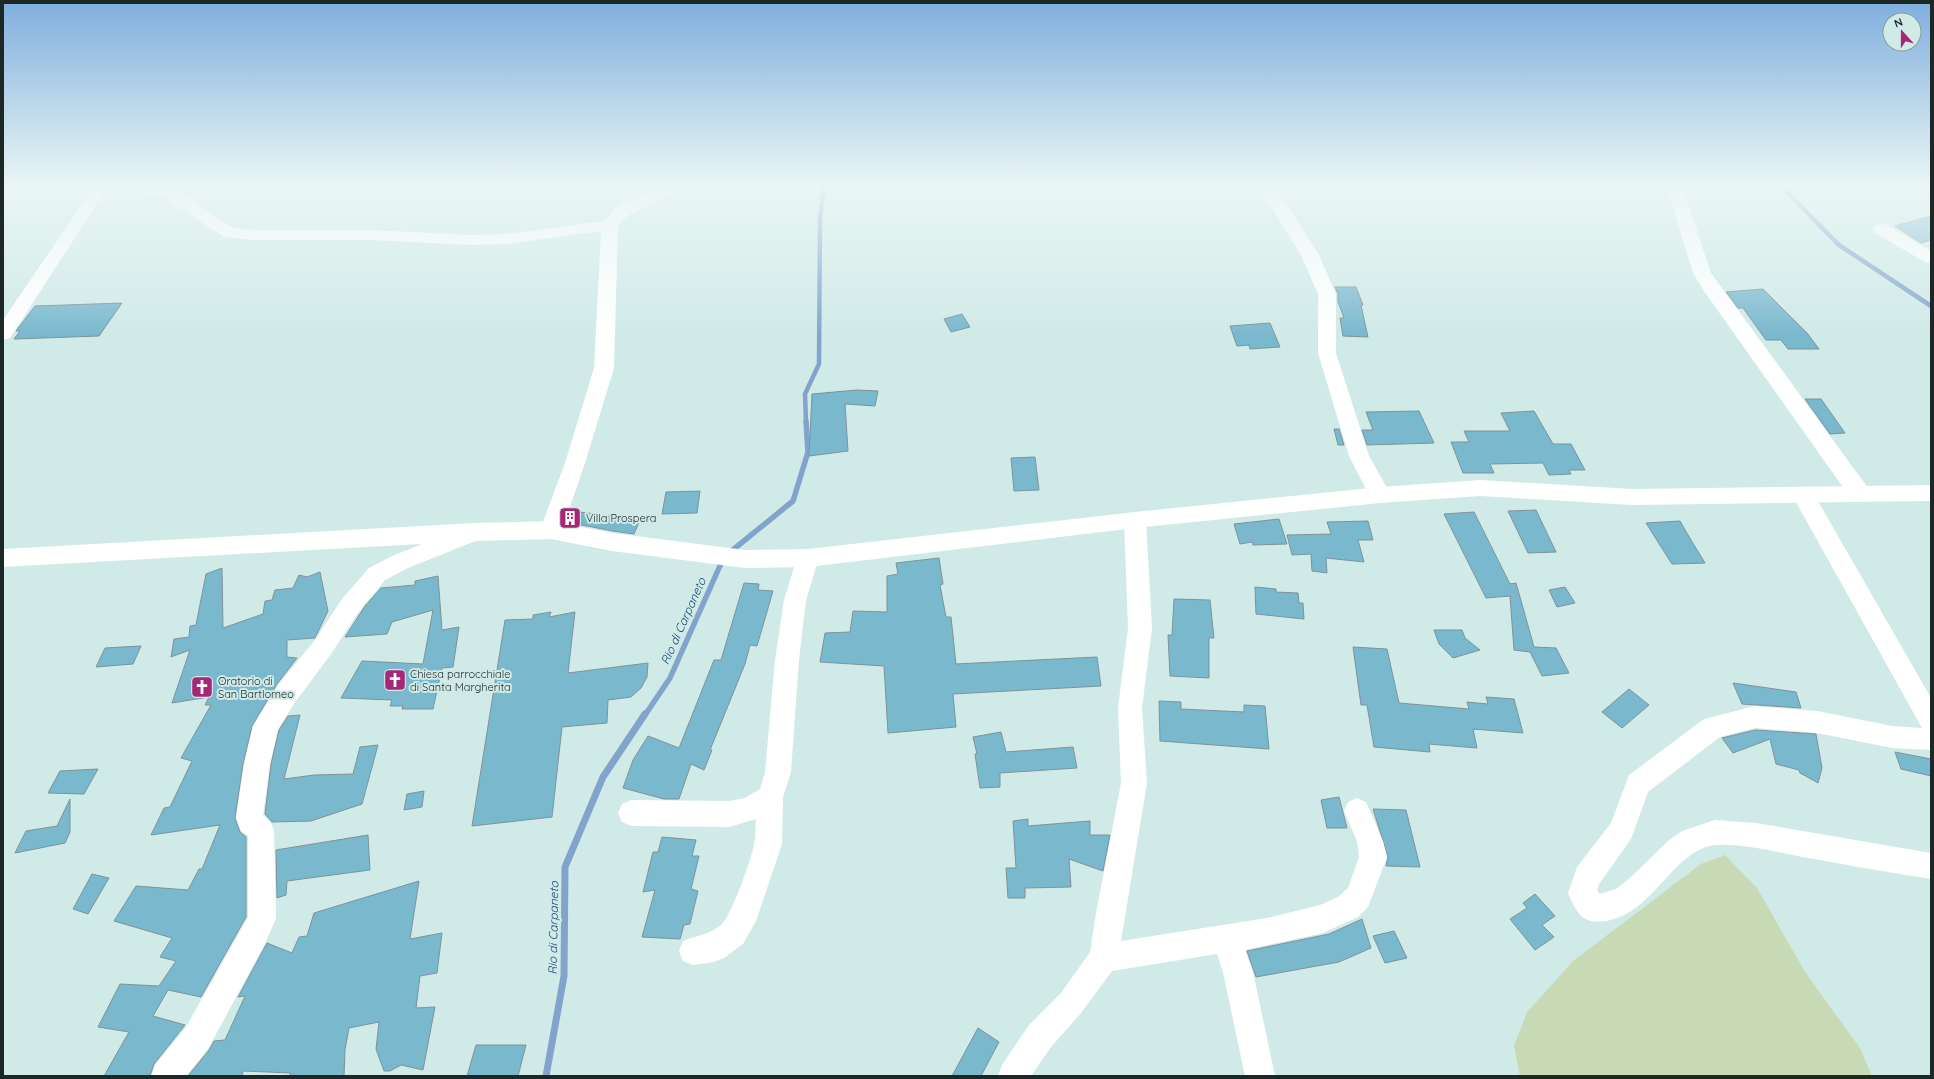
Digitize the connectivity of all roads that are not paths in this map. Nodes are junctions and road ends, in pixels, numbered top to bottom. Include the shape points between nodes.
1 (68, 235) edge
2 (250, 235) edge
3 (330, 235) edge
4 (378, 235) edge
5 (534, 235) edge
6 (610, 235) edge
7 (1298, 235) edge
8 (1690, 235) edge
9 (1892, 235) edge
10 (1931, 258) edge
11 (3, 334) edge
12 (1931, 493) edge
13 (1860, 494) junction
14 (1380, 495) junction
15 (1803, 495) junction
16 (1135, 520) junction
17 (551, 530) junction
18 (475, 532) junction
19 (3, 558) edge
20 (808, 558) junction
21 (1931, 721) edge
22 (1931, 738) edge
23 (770, 797) junction
24 (1356, 811) dead end
25 (630, 813) dead end
26 (1931, 866) edge
27 (1226, 938) junction
28 (693, 952) dead end
29 (1104, 958) junction
30 (166, 1076) edge
31 (1013, 1076) edge
32 (1260, 1076) edge

1 - 11 street
2 - 3 street
4 - 5 street via 472,240
6 - 17 street via 604,368
7 - 14 street via 1310,255 1327,294 1327,353 1359,456
8 - 13 street via 1702,273 1713,291
9 - 10 street
12 - 13 street
13 - 15 street
14 - 15 street via 1480,488 1632,497
14 - 16 street
15 - 21 street
16 - 20 street
16 - 29 street via 1136,591 1140,628 1130,708 1134,783
17 - 18 street
17 - 20 street via 612,542 745,559
18 - 19 street
18 - 30 street via 377,574 350,606 323,647 287,692 266,726 257,764 250,818 250,822 261,830 262,918 197,1038
20 - 23 street via 795,600 787,660 778,772
22 - 26 street via 1928,740 1892,737 1817,722 1755,717 1713,727 1638,784 1622,830 1587,877 1582,893 1594,909 1605,909 1628,897 1687,842 1707,833 1740,834
23 - 25 street via 750,809 729,814
23 - 28 street via 768,844 742,921 734,934 714,948
24 - 27 street via 1370,841 1373,857 1358,897 1348,907 1323,919
27 - 29 street
27 - 32 street via 1238,972
29 - 31 street via 1071,1002 1040,1036

